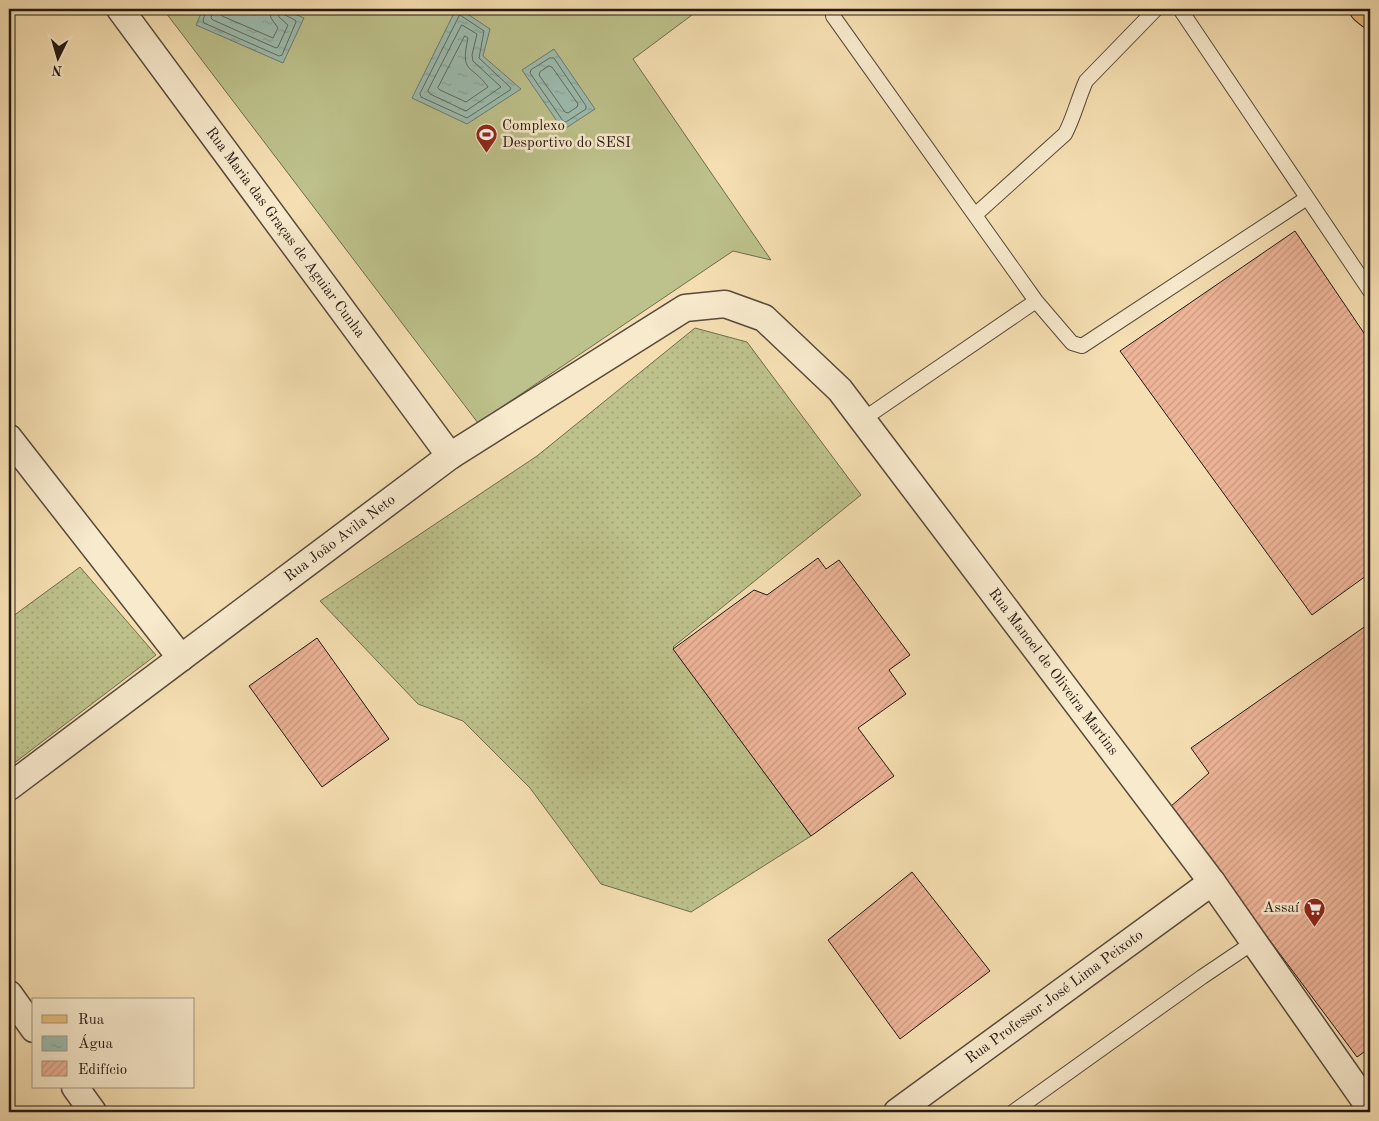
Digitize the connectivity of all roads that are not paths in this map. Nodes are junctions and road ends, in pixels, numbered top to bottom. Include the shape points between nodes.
1 (120, 9) edge
2 (1156, 9) edge
3 (1180, 9) edge
4 (1364, 9) edge
5 (1370, 14) edge
6 (833, 16) dead end
7 (1307, 198) junction
8 (975, 215) junction
9 (1370, 291) edge
10 (1036, 302) junction
11 (685, 308) joint
12 (862, 420) junction
13 (9, 438) edge
14 (450, 456) junction
15 (181, 658) junction
16 (9, 787) edge
17 (1212, 882) junction
18 (1254, 942) junction
19 (9, 994) edge
20 (32, 1026) edge
21 (76, 1088) edge
22 (1370, 1108) edge
23 (93, 1112) edge
24 (897, 1112) edge
25 (1013, 1112) edge

1 - 14 street, Rua Maria das Graças de Aguiar Cunha
2 - 8 lane via 1086,81 1065,134
3 - 7 lane
4 - 5 main road
6 - 8 lane
7 - 9 lane
7 - 10 lane via 1082,346 1072,343
8 - 10 lane
10 - 12 lane
11 - 12 street, Rua Manoel de Oliveira Martins via 725,304 764,318 840,390
11 - 14 street, Rua João Avila Neto
12 - 17 street, Rua Manoel de Oliveira Martins
13 - 15 street
14 - 15 street, Rua João Avila Neto
15 - 16 street, Rua João Avila Neto
17 - 18 street, Rua Manoel de Oliveira Martins
17 - 24 street, Rua Professor José Lima Peixoto
18 - 22 street, Rua Manoel de Oliveira Martins
18 - 25 lane
19 - 20 street
21 - 23 street

